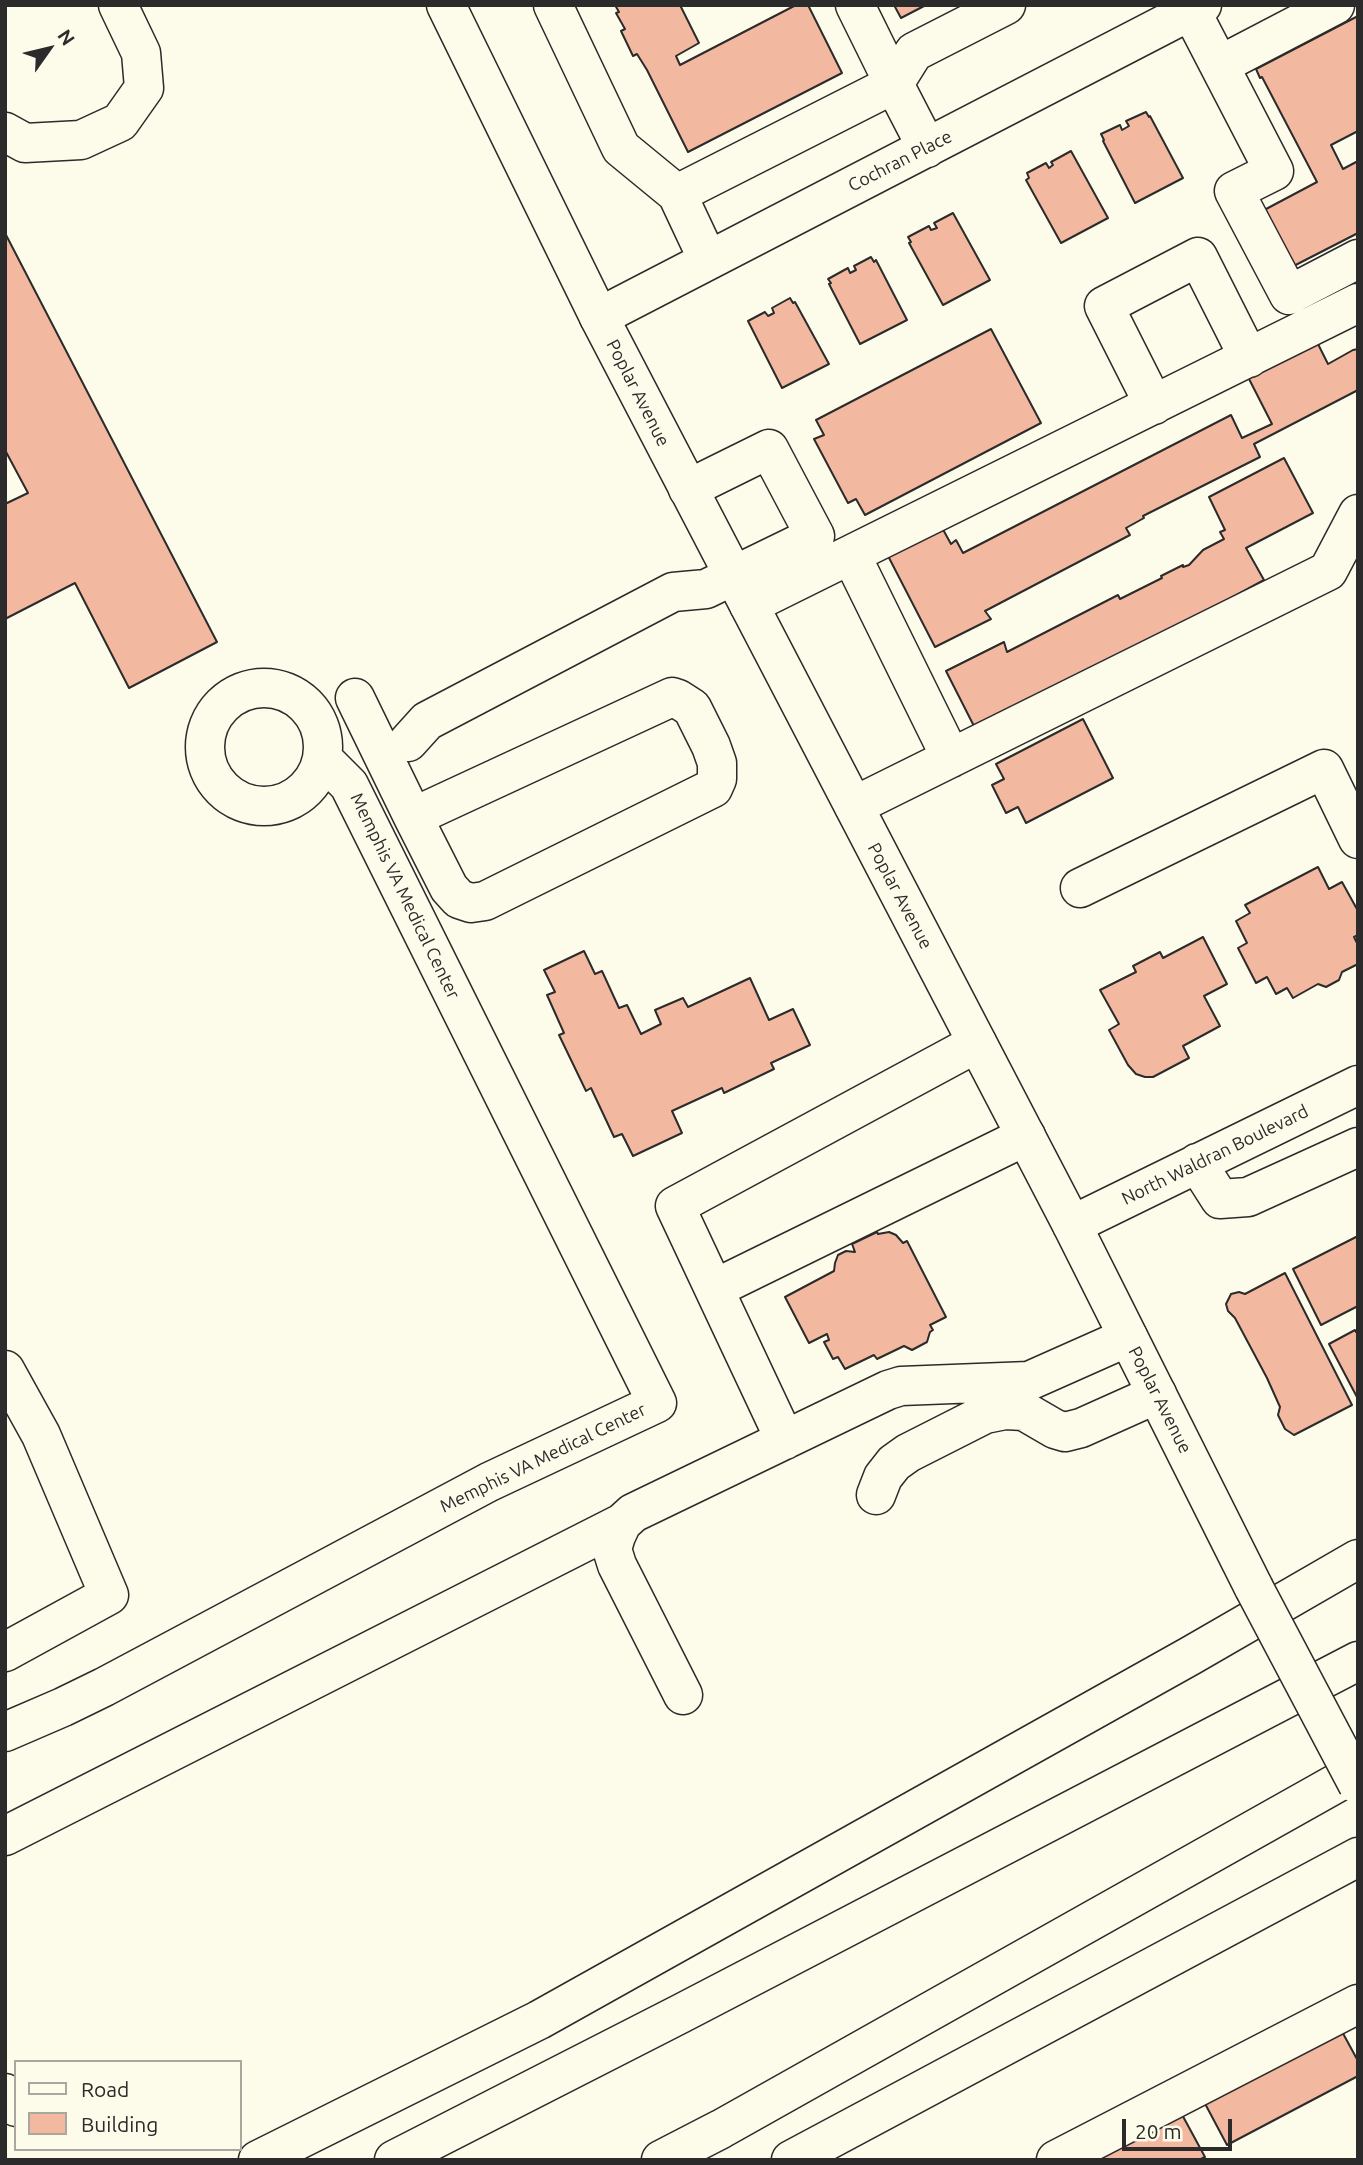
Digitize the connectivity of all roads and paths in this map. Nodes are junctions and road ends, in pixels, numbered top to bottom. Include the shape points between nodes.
1 (118, 5) edge
2 (446, 5) edge
3 (553, 5) edge
4 (855, 5) edge
5 (1006, 5) edge
6 (1335, 5) edge
7 (1196, 8) edge
8 (1220, 65) junction
9 (894, 84) junction
10 (5, 132) edge
11 (927, 148) junction
12 (677, 194) junction
13 (1358, 259) edge
14 (709, 260) junction
15 (1358, 303) edge
16 (598, 317) junction
17 (1249, 358) junction
18 (1154, 405) junction
19 (688, 489) junction
20 (1358, 514) edge
21 (851, 555) junction
22 (729, 590) junction
23 (355, 698) dead end
24 (395, 748) junction
25 (951, 758) junction
26 (854, 806) junction
27 (413, 817) junction
28 (1358, 839) edge
29 (1080, 888) dead end
30 (977, 1043) junction
31 (1358, 1085) edge
32 (1026, 1136) junction
33 (1358, 1147) edge
34 (1197, 1163) junction
35 (1072, 1225) junction
36 (714, 1289) junction
37 (1128, 1337) junction
38 (5, 1370) edge
39 (1157, 1394) junction
40 (785, 1440) junction
41 (876, 1495) dead end
42 (622, 1523) junction
43 (1358, 1559) edge
44 (5, 1652) edge
45 (1358, 1661) edge
46 (683, 1695) dead end
47 (5, 1732) edge
48 (1358, 1771) edge
49 (1358, 1785) edge
50 (5, 1836) edge
51 (1358, 1857) edge
52 (1358, 2004) edge
53 (258, 2160) edge
54 (394, 2160) edge
55 (661, 2160) edge
56 (791, 2160) edge
57 (1056, 2160) edge

1 - 10 main road via 141,52 144,88 120,122 80,140 25,143
2 - 16 main road, Poplar Avenue
3 - 12 main road via 621,148
4 - 9 main road
5 - 9 main road via 914,52
6 - 8 main road
7 - 8 main road
7 - 11 main road, Cochran Place
8 - 13 main road via 1274,171 1234,191 1289,295
9 - 11 main road
9 - 12 main road
11 - 14 main road, Cochran Place
12 - 14 main road
14 - 16 main road, Cochran Place
15 - 17 main road
16 - 19 main road, Poplar Avenue
17 - 18 main road
17 - 18 main road via 1198,257 1104,306
18 - 21 main road
19 - 22 main road, Poplar Avenue
19 - 22 main road via 769,449 814,536
20 - 25 main road via 1328,571
21 - 22 main road
21 - 25 main road
22 - 24 main road via 673,592 426,721
22 - 26 main road, Poplar Avenue
23 - 24 main road
24 - 27 main road
24 - 47 main road, Memphis VA Medical Center via 331,767 349,785 657,1403 489,1482 104,1686
25 - 26 main road
26 - 30 main road, Poplar Avenue
27 - 27 main road via 672,697 692,708 717,763 713,788 485,901 459,899 449,888
28 - 29 main road via 1324,769
30 - 32 main road, Poplar Avenue
30 - 36 main road via 675,1206
31 - 34 main road, North Waldran Boulevard
32 - 35 main road, Poplar Avenue
32 - 36 main road
33 - 34 main road via 1248,1197 1220,1199
34 - 35 main road, North Waldran Boulevard
35 - 37 main road, Poplar Avenue
36 - 40 main road
37 - 39 main road, Poplar Avenue
37 - 40 main road via 1029,1381 888,1390
38 - 44 main road via 41,1435 109,1595
39 - 41 main road via 1065,1432 1024,1411 985,1414 894,1462
39 - 49 main road, Poplar Avenue, bridge
40 - 42 main road via 633,1513
42 - 46 main road via 612,1549 617,1566
42 - 50 main road
43 - 53 main road via 539,2020
45 - 54 main road
48 - 55 main road
51 - 56 main road
52 - 57 main road

